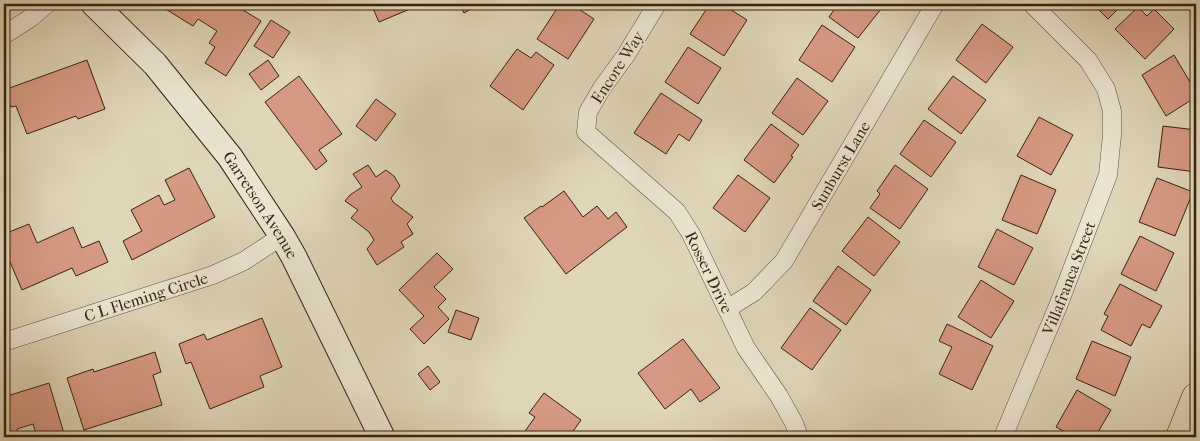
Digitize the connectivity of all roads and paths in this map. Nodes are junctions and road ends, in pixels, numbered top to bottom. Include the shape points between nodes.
1 (47, 4) edge
2 (94, 4) edge
3 (657, 4) edge
4 (935, 4) edge
5 (1032, 4) edge
6 (4, 35) edge
7 (586, 132) joint
8 (282, 236) junction
9 (728, 310) junction
10 (4, 342) edge
11 (1196, 397) edge
12 (382, 437) edge
13 (799, 437) edge
14 (1003, 437) edge
15 (1180, 437) edge

1 - 6 street
2 - 8 street, Garretson Avenue via 155,64 230,157
3 - 7 street, Encore Way via 588,112
4 - 9 street, Sunburst Lane via 784,261 754,292
5 - 14 street, Villafranca Street via 1088,60 1106,89 1112,112 1112,135 1108,175
7 - 9 street, Rosser Drive via 677,212
8 - 10 street, C L Fleming Circle via 244,261 214,275
8 - 12 street, Garretson Avenue
9 - 13 street, Rosser Drive via 746,348 779,396
11 - 15 main road

